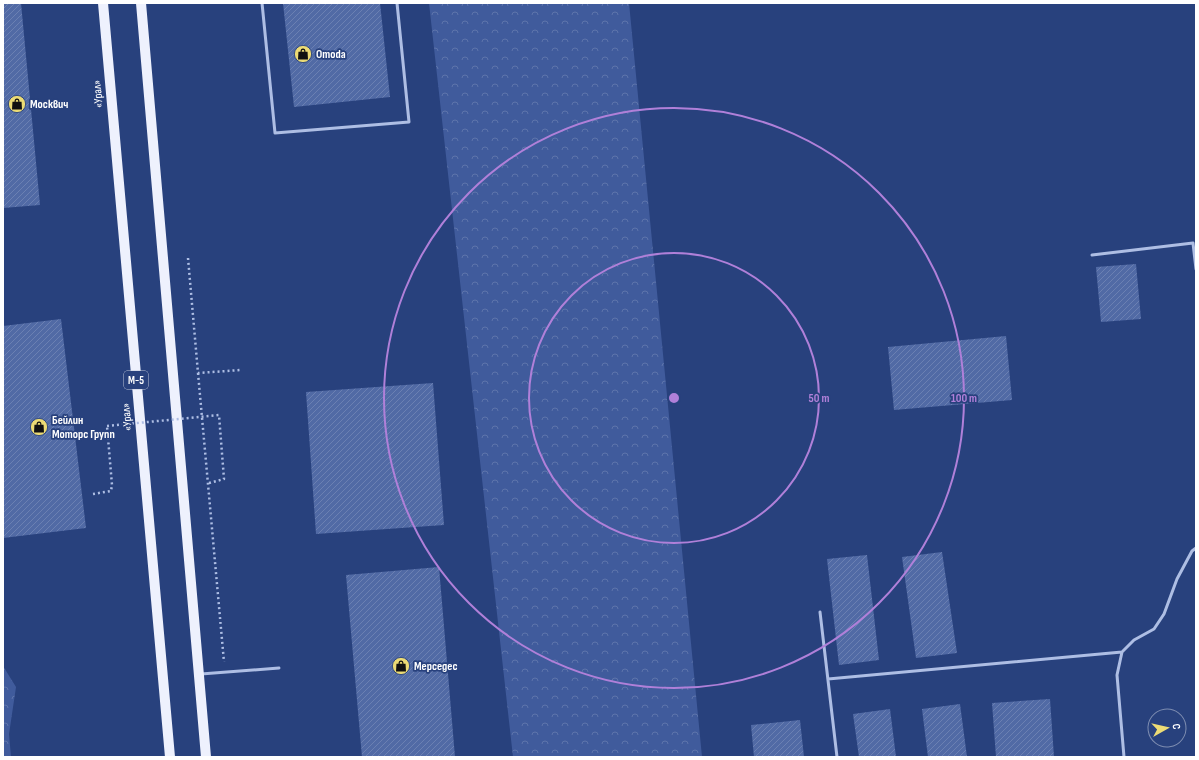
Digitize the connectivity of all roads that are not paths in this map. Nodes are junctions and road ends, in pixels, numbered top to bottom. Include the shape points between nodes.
1 (103, 3) edge
2 (141, 3) edge
3 (262, 3) edge
4 (396, 3) edge
5 (1092, 255) dead end
6 (1196, 269) edge
7 (1196, 548) edge
8 (820, 612) dead end
9 (1122, 652) junction
10 (279, 668) dead end
11 (198, 674) junction
12 (828, 679) junction
13 (170, 757) edge
14 (206, 757) edge
15 (837, 757) edge
16 (1124, 757) edge

1 - 13 main road, «Урал» / М-5
2 - 11 main road
3 - 4 lane via 275,134 409,122
5 - 6 lane via 1193,243
7 - 9 lane via 1177,579 1164,614 1154,629 1134,640
8 - 12 lane
9 - 12 lane
9 - 16 lane via 1117,675
10 - 11 lane
11 - 14 main road
12 - 15 lane

